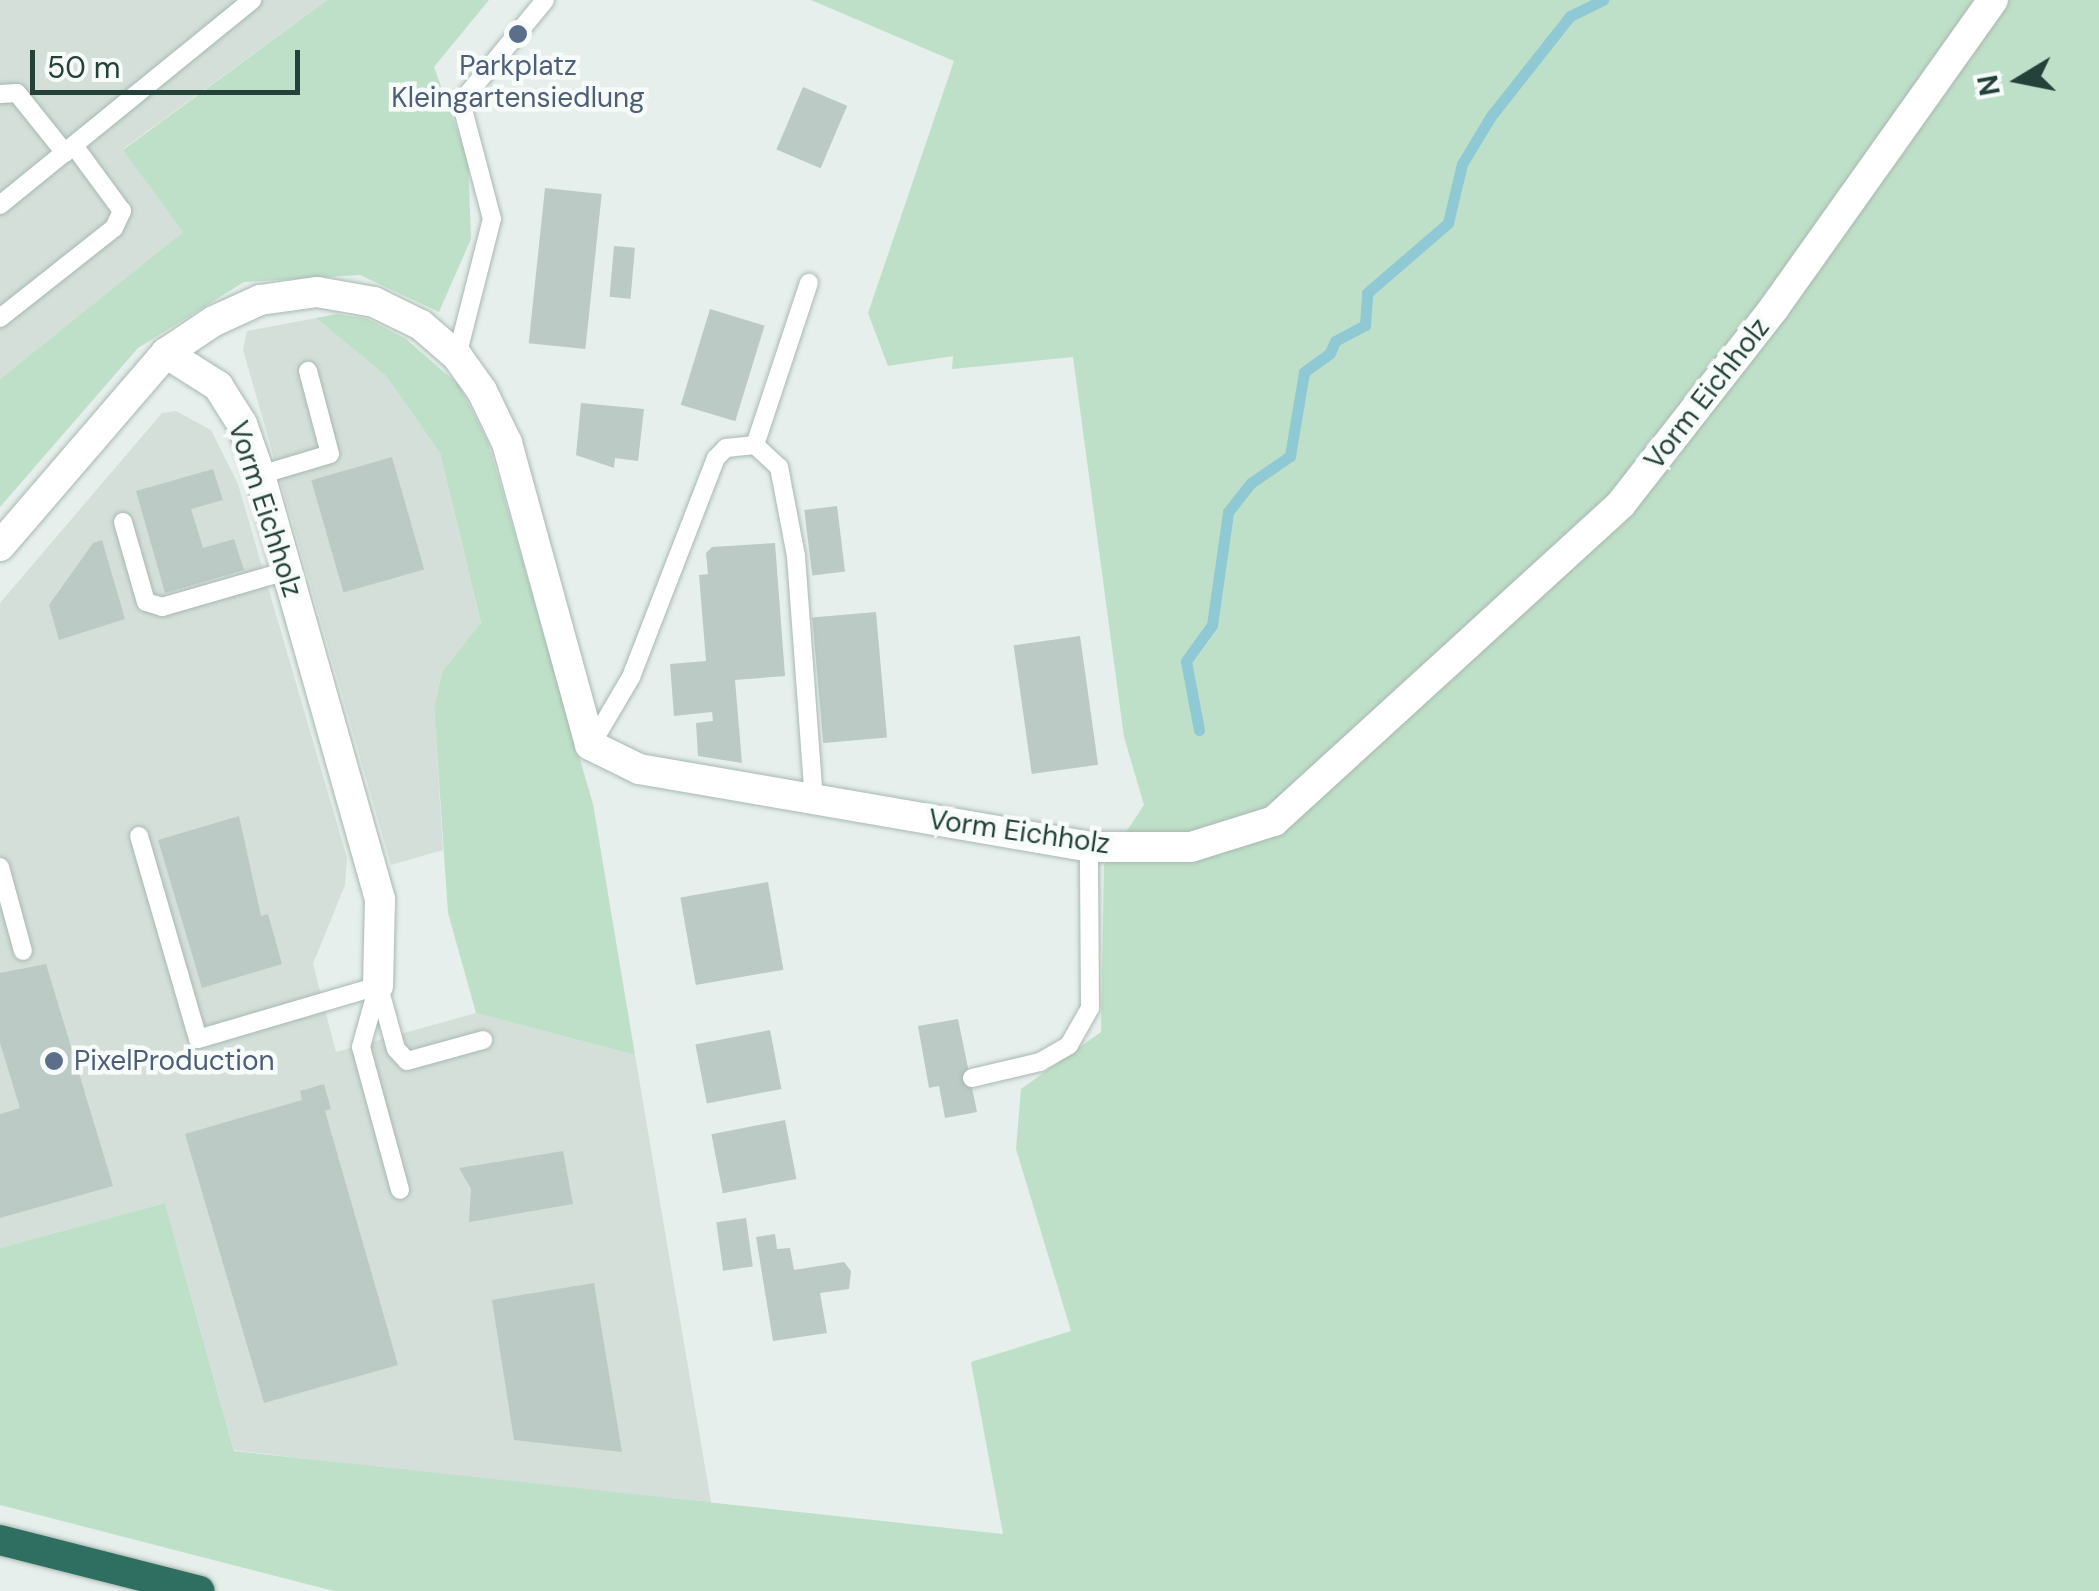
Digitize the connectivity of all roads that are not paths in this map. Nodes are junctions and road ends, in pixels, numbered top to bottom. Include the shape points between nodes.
1 (252, 0) edge
2 (544, 0) edge
3 (1993, 0) edge
4 (0, 94) edge
5 (70, 150) junction
6 (0, 205) edge
7 (808, 283) dead end
8 (0, 318) edge
9 (166, 353) junction
10 (457, 356) junction
11 (308, 371) dead end
12 (755, 445) junction
13 (260, 475) junction
14 (123, 522) dead end
15 (0, 546) edge
16 (287, 572) junction
17 (590, 745) junction
18 (814, 799) junction
19 (139, 836) dead end
20 (1089, 847) junction
21 (0, 867) edge
22 (23, 951) dead end
23 (378, 986) junction
24 (483, 1040) dead end
25 (972, 1078) dead end
26 (400, 1190) dead end
27 (0, 1540) edge
28 (200, 1591) edge

1 - 5 lane
2 - 10 lane via 461,102 492,219
3 - 20 street, Vorm Eichholz via 1774,308 1621,504 1274,821 1190,847
4 - 5 lane via 18,92
5 - 6 lane
5 - 8 lane via 122,211 114,228
7 - 12 lane
9 - 10 street via 260,300 317,292 374,302 421,324
9 - 13 street, Vorm Eichholz via 218,386 242,424
9 - 15 street
10 - 17 street via 507,443
11 - 13 lane via 330,454
12 - 17 lane via 726,448 716,458 632,677
12 - 18 lane via 779,468 796,556
13 - 16 street, Vorm Eichholz
14 - 16 lane via 146,602 162,607
16 - 23 street, Vorm Eichholz via 380,899
17 - 18 street, Vorm Eichholz via 638,769
18 - 20 street, Vorm Eichholz
19 - 23 lane via 198,1039
20 - 25 lane via 1090,1008 1069,1045 1040,1062
21 - 22 lane
23 - 24 lane via 396,1049 407,1061
23 - 26 lane via 361,1046
27 - 28 highway

